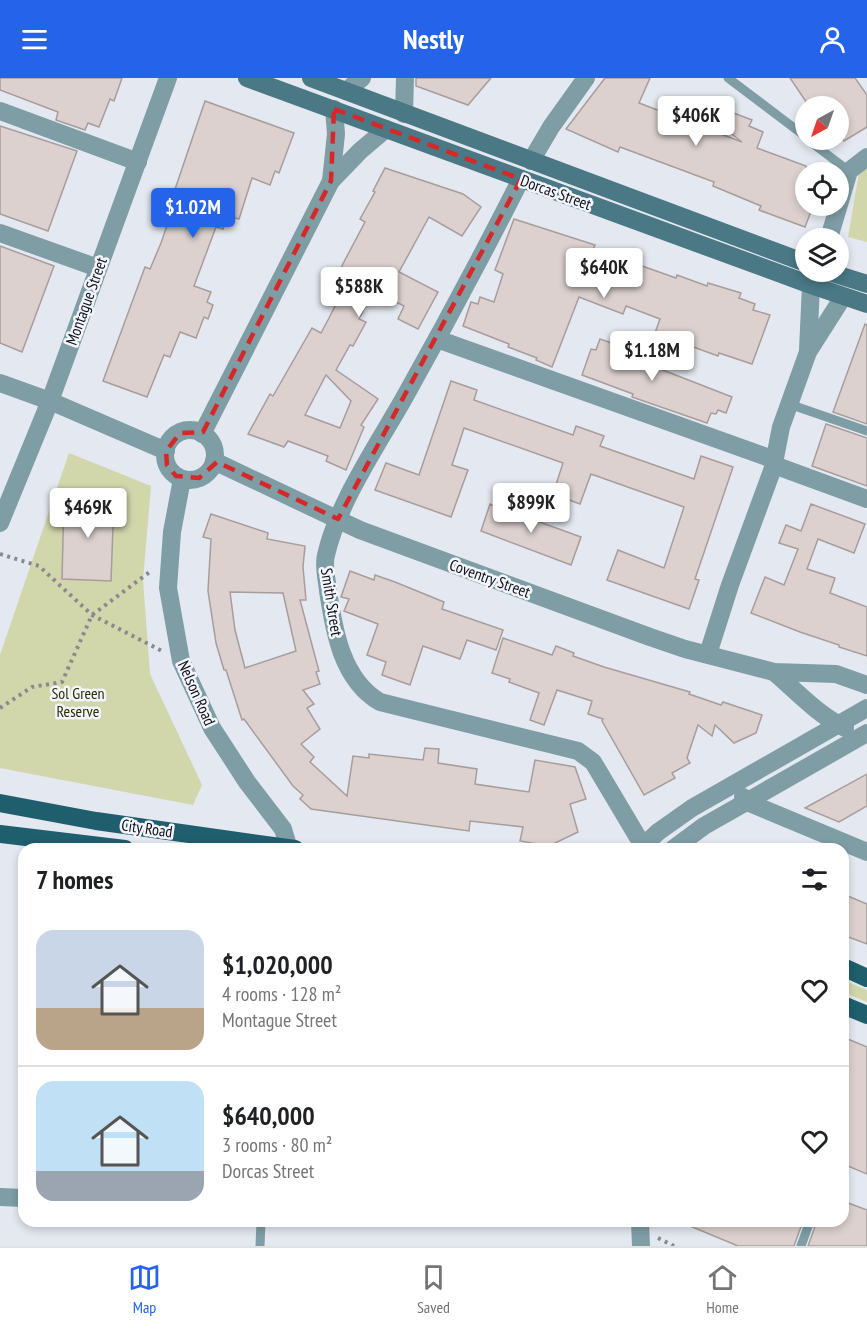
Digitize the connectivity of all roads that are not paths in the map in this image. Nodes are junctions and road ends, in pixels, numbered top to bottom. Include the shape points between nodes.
1 (168, 78) edge
2 (247, 78) edge
3 (311, 78) edge
4 (362, 78) edge
5 (405, 78) edge
6 (586, 78) edge
7 (728, 78) edge
8 (346, 91) junction
9 (334, 109) junction
10 (0, 111) edge
11 (404, 114) junction
12 (386, 129) junction
13 (795, 129) edge
14 (822, 150) edge
15 (867, 157) edge
16 (531, 161) junction
17 (138, 162) junction
18 (838, 162) edge
19 (849, 171) edge
20 (521, 179) junction
21 (331, 181) junction
22 (0, 232) edge
23 (795, 259) edge
24 (98, 268) junction
25 (849, 278) edge
26 (867, 284) edge
27 (811, 285) junction
28 (843, 297) junction
29 (867, 304) edge
30 (437, 339) junction
31 (808, 352) junction
32 (0, 382) edge
33 (50, 401) junction
34 (789, 404) junction
35 (867, 431) edge
36 (202, 434) junction
37 (166, 451) junction
38 (214, 461) junction
39 (774, 463) junction
40 (182, 479) junction
41 (867, 499) edge
42 (338, 519) junction
43 (0, 523) edge
44 (708, 654) junction
45 (774, 672) junction
46 (867, 685) edge
47 (867, 708) edge
48 (837, 724) junction
49 (865, 734) edge
50 (733, 784) junction
51 (747, 802) junction
52 (0, 803) edge
53 (0, 834) edge
54 (75, 843) edge
55 (248, 843) edge
56 (287, 843) edge
57 (639, 843) edge
58 (647, 843) edge
59 (681, 843) edge
60 (845, 843) edge
61 (849, 844) edge
62 (867, 852) edge
63 (849, 970) edge
64 (867, 978) edge
65 (849, 1008) edge
66 (867, 1015) edge
67 (0, 1197) edge
68 (18, 1198) edge
69 (261, 1227) edge
70 (640, 1227) edge
71 (808, 1227) edge
72 (260, 1246) edge
73 (641, 1246) edge
74 (801, 1246) edge

1 - 17 street, Montague Street
2 - 9 street, Dorcas Street
3 - 8 street, Dorcas Street
4 - 8 street
5 - 11 street
6 - 16 street
7 - 13 lane
8 - 11 street, Dorcas Street
9 - 12 street, Dorcas Street
9 - 21 street via 336,134
10 - 17 street
11 - 16 street, Dorcas Street
12 - 20 street, Dorcas Street
12 - 21 street
14 - 18 lane
15 - 19 street
16 - 23 street, Dorcas Street
17 - 24 street, Montague Street
20 - 27 street, Dorcas Street
20 - 30 street, Smith Street
21 - 36 street
22 - 24 street
24 - 33 street, Montague Street
25 - 26 street
27 - 28 street, Dorcas Street
27 - 31 street
28 - 29 street, Dorcas Street
28 - 31 street
30 - 39 street
30 - 42 street, Smith Street
31 - 34 street
32 - 33 street
33 - 37 street
33 - 43 street, Montague Street
34 - 35 lane
34 - 39 street via 777,439
36 - 37 street via 187,430 180,433 173,437
36 - 38 street via 213,445
37 - 40 street via 167,465
38 - 40 street via 206,475
38 - 42 street, Coventry Street
39 - 41 street
39 - 44 street
40 - 56 street, Nelson Road via 172,532 168,588 181,661 212,728 283,829
42 - 44 street, Coventry Street via 650,637
42 - 57 street, Smith Street via 326,555 329,597 342,653 365,691 380,702 578,751 593,762
44 - 45 street, Coventry Street
45 - 46 street, Coventry Street via 836,674
45 - 48 street, Coventry Street
47 - 48 street
48 - 49 street, Coventry Street
48 - 50 street
49 - 51 street
50 - 51 street
50 - 58 street via 692,808
51 - 59 street
51 - 60 street
52 - 55 main road, City Road
53 - 54 main road, City Road
61 - 62 street
63 - 64 main road
65 - 66 main road
67 - 68 street
69 - 72 lane
70 - 73 street
71 - 74 lane

